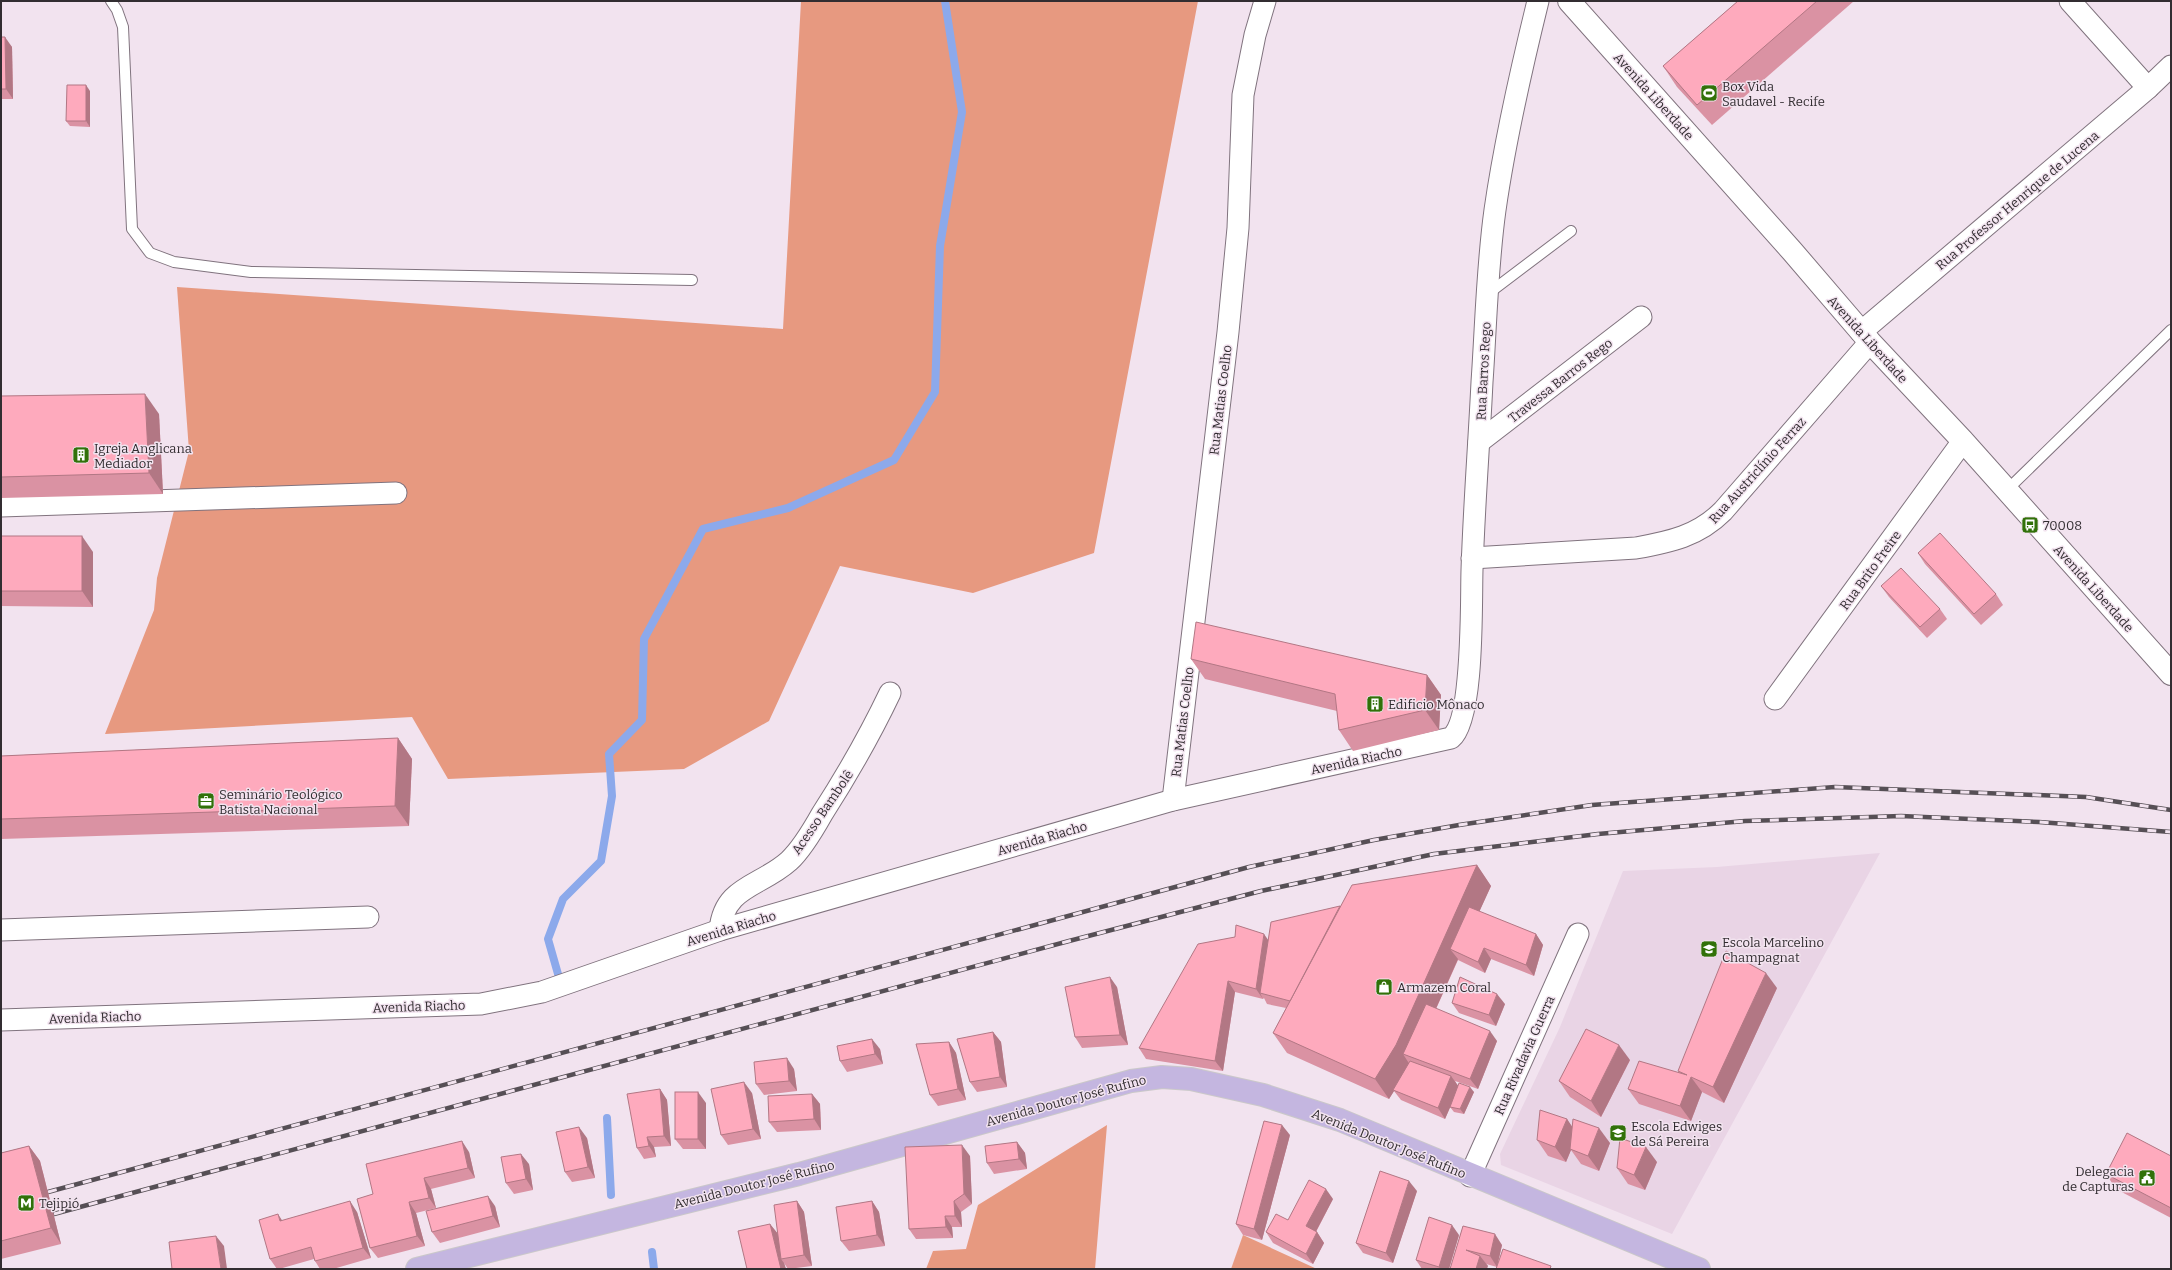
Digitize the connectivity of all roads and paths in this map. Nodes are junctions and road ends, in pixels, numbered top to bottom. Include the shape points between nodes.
1 (111, 1) edge
2 (1265, 1) edge
3 (1538, 1) edge
4 (1569, 1) edge
5 (2070, 1) edge
6 (2171, 66) edge
7 (2148, 88) junction
8 (1571, 231) dead end
9 (692, 280) dead end
10 (1487, 294) junction
11 (1641, 317) dead end
12 (2171, 330) edge
13 (1865, 337) junction
14 (1963, 441) junction
15 (1479, 442) junction
16 (2007, 490) junction
17 (396, 493) dead end
18 (1, 506) edge
19 (1472, 558) junction
20 (2167, 664) edge
21 (890, 693) dead end
22 (1776, 699) dead end
23 (1448, 740) joint
24 (1173, 800) junction
25 (368, 917) dead end
26 (1, 930) edge
27 (720, 930) junction
28 (1578, 934) dead end
29 (1, 1020) edge
30 (1470, 1176) junction
31 (417, 1269) edge
32 (1699, 1269) edge

1 - 9 lane via 123,27 132,229 150,253 174,262 251,272
2 - 24 street, Rua Matias Coelho via 1243,95 1238,228
3 - 10 street, Rua Barros Rego via 1495,211
4 - 13 main road, Avenida Liberdade via 1792,251
5 - 7 street
6 - 7 street, Rua Professor Henrique de Lucena
7 - 13 street, Rua Professor Henrique de Lucena
8 - 10 lane
10 - 15 street, Rua Barros Rego
11 - 15 street, Travessa Barros Rego
12 - 16 lane
13 - 14 main road, Avenida Liberdade
13 - 19 street, Rua Austriclínio Ferraz via 1723,511 1706,527 1661,544 1636,548
14 - 16 main road, Avenida Liberdade
14 - 22 street, Rua Brito Freire
15 - 19 street, Rua Barros Rego
16 - 20 main road, Avenida Liberdade
17 - 18 street
19 - 23 street, Rua Barros Rego via 1467,699 1458,730
21 - 27 street, Acesso Bambolê via 867,741 803,842 789,861 763,880 732,897 721,920
23 - 24 street, Avenida Riacho
24 - 27 street, Avenida Riacho
25 - 26 street
27 - 29 street, Avenida Riacho via 542,992 481,1004
28 - 30 street, Rua Rivadavia Guerra
30 - 31 main road, Avenida Doutor José Rufino via 1340,1120 1263,1095 1191,1079 1145,1078 799,1174
30 - 32 main road, Avenida Doutor José Rufino

